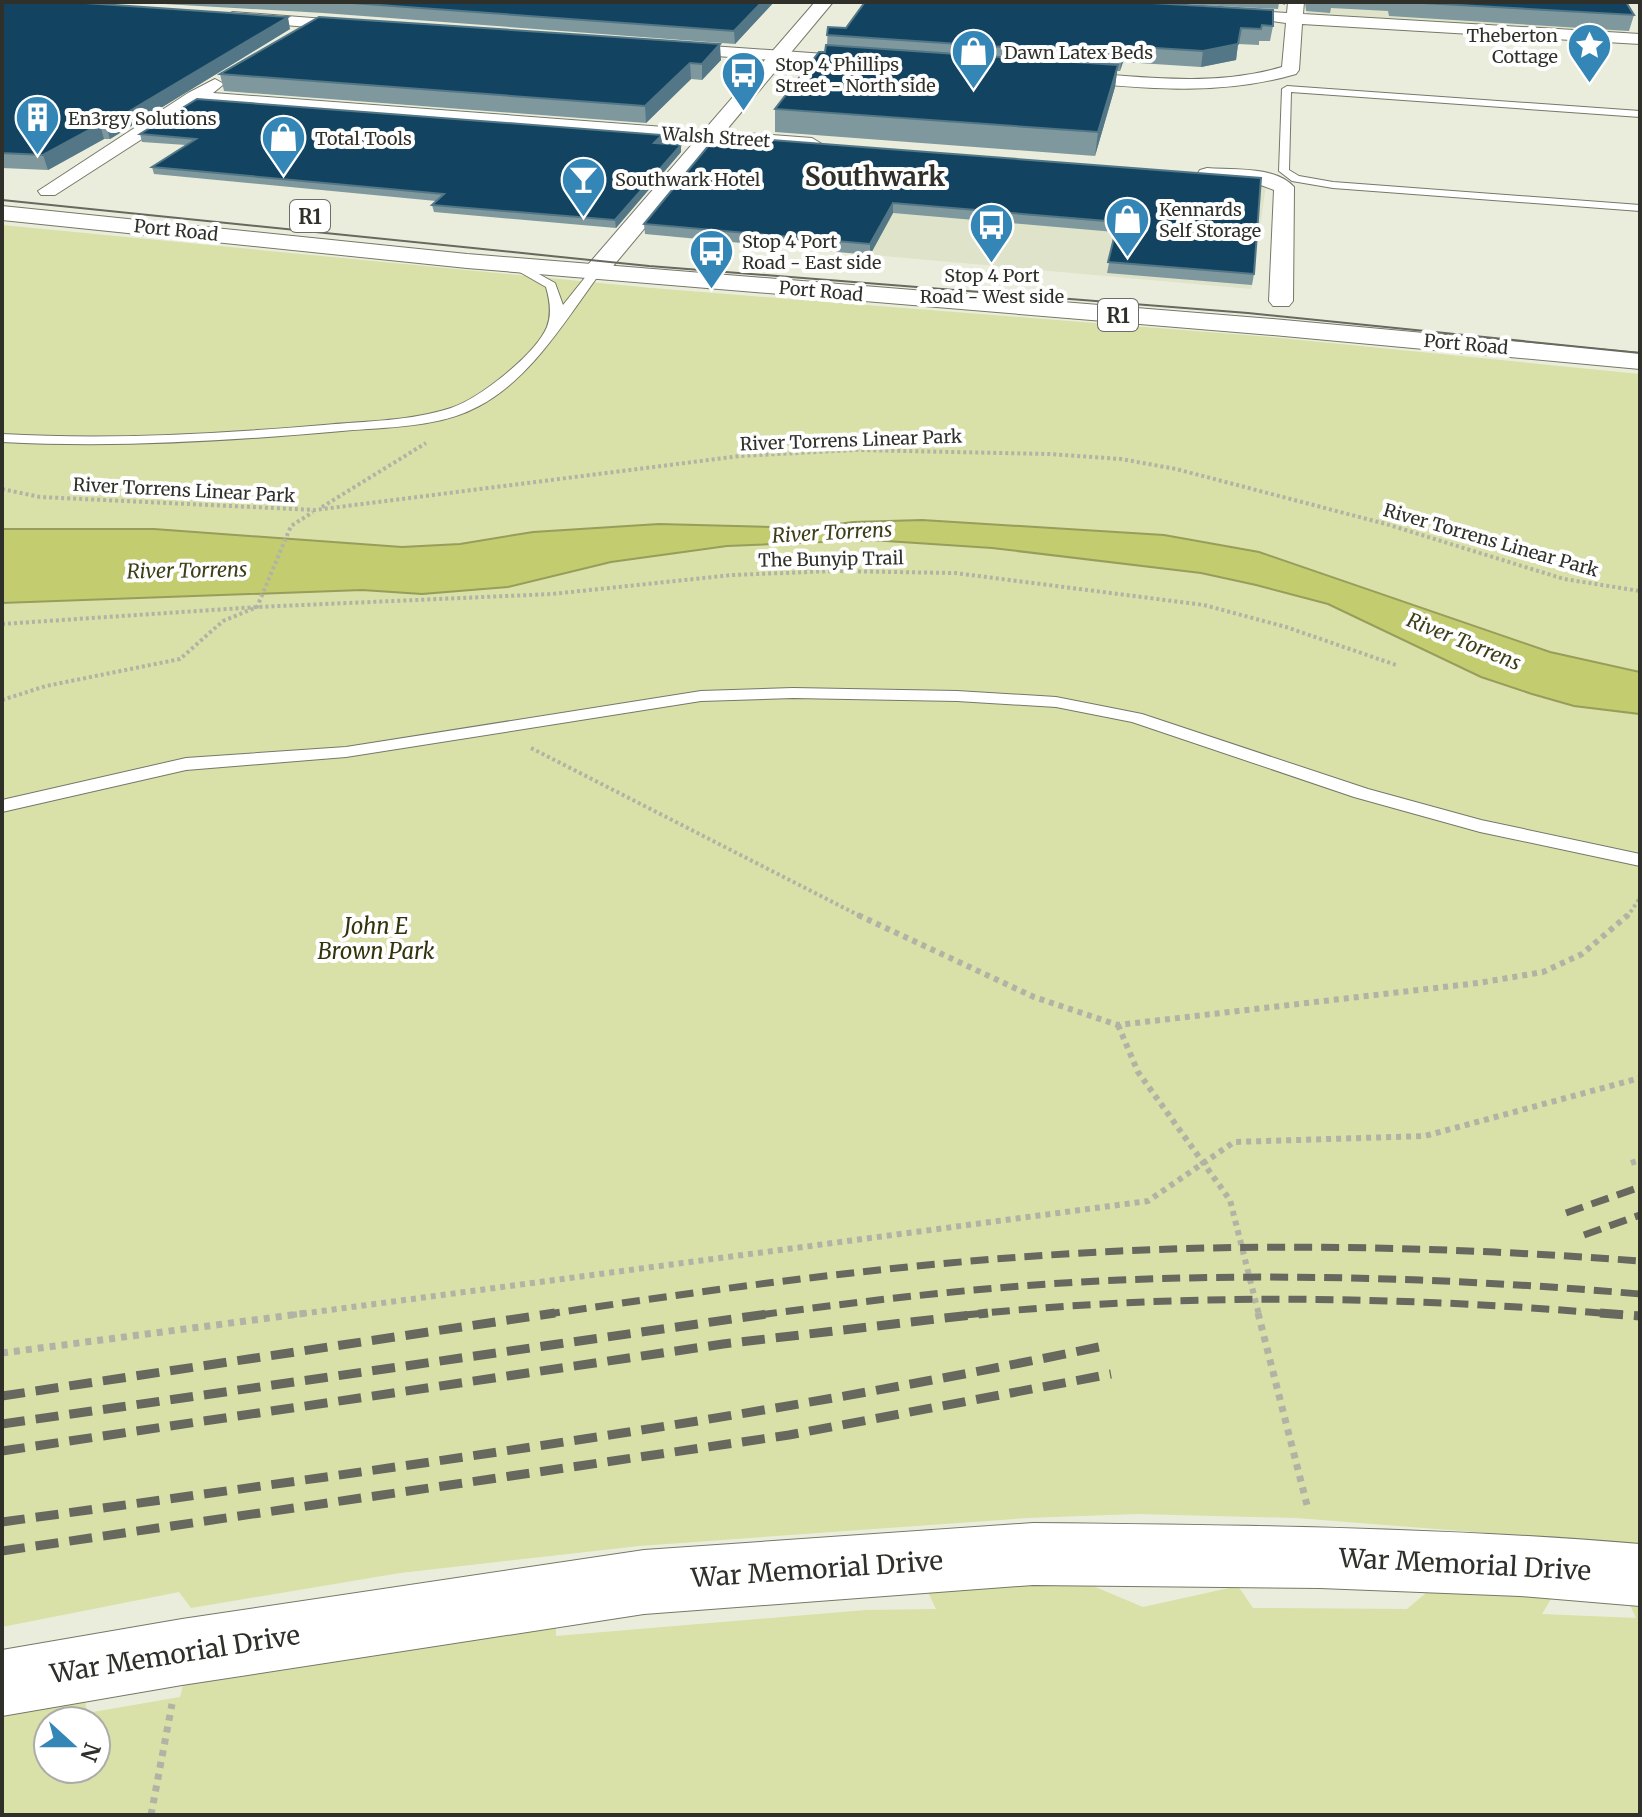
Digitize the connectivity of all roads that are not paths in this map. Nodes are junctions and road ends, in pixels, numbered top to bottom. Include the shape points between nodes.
1 (824, 2) edge
2 (341, 9) edge
3 (1295, 10) edge
4 (1253, 16) edge
5 (216, 17) edge
6 (317, 24) junction
7 (382, 28) edge
8 (291, 39) edge
9 (1640, 39) edge
10 (651, 47) edge
11 (777, 56) junction
12 (891, 64) edge
13 (1046, 74) edge
14 (231, 75) edge
15 (194, 97) junction
16 (1640, 114) edge
17 (708, 137) junction
18 (840, 146) edge
19 (1183, 172) edge
20 (17, 188) dead end
21 (48, 191) junction
22 (92, 195) dead end
23 (1640, 208) edge
24 (2, 213) edge
25 (589, 242) dead end
26 (618, 245) junction
27 (647, 247) dead end
28 (515, 265) junction
29 (595, 272) junction
30 (1249, 298) dead end
31 (1281, 301) junction
32 (1312, 304) dead end
33 (549, 330) junction
34 (1640, 361) edge
35 (2, 438) edge
36 (2, 806) edge
37 (1640, 860) edge
38 (1640, 1575) edge
39 (2, 1683) edge

1 - 11 main road
2 - 6 street
3 - 4 street
3 - 9 street
3 - 13 street via 1290,70 1201,85
5 - 6 street
6 - 7 street
6 - 8 street
10 - 11 street
11 - 12 street
11 - 17 main road
14 - 15 street
15 - 17 street, Walsh Street
15 - 21 street
16 - 23 lane via 1287,89 1284,171 1296,179 1333,185
17 - 18 street, Walsh Street
17 - 26 main road
19 - 31 street via 1262,178 1284,187
20 - 21 main road
21 - 22 main road
24 - 28 main road, Port Road / R1
25 - 26 main road
26 - 27 main road
26 - 29 main road
28 - 29 main road, Port Road / R1
28 - 33 lane via 551,285 557,314
29 - 33 lane
29 - 34 main road, Port Road / R1
30 - 31 main road
31 - 32 main road
33 - 35 lane via 498,388 453,413 421,420 72,444
36 - 37 lane via 186,764 346,752 701,696 808,693 1056,702 1149,722 1465,822
38 - 39 main road, War Memorial Drive via 1320,1557 1033,1554 644,1582

